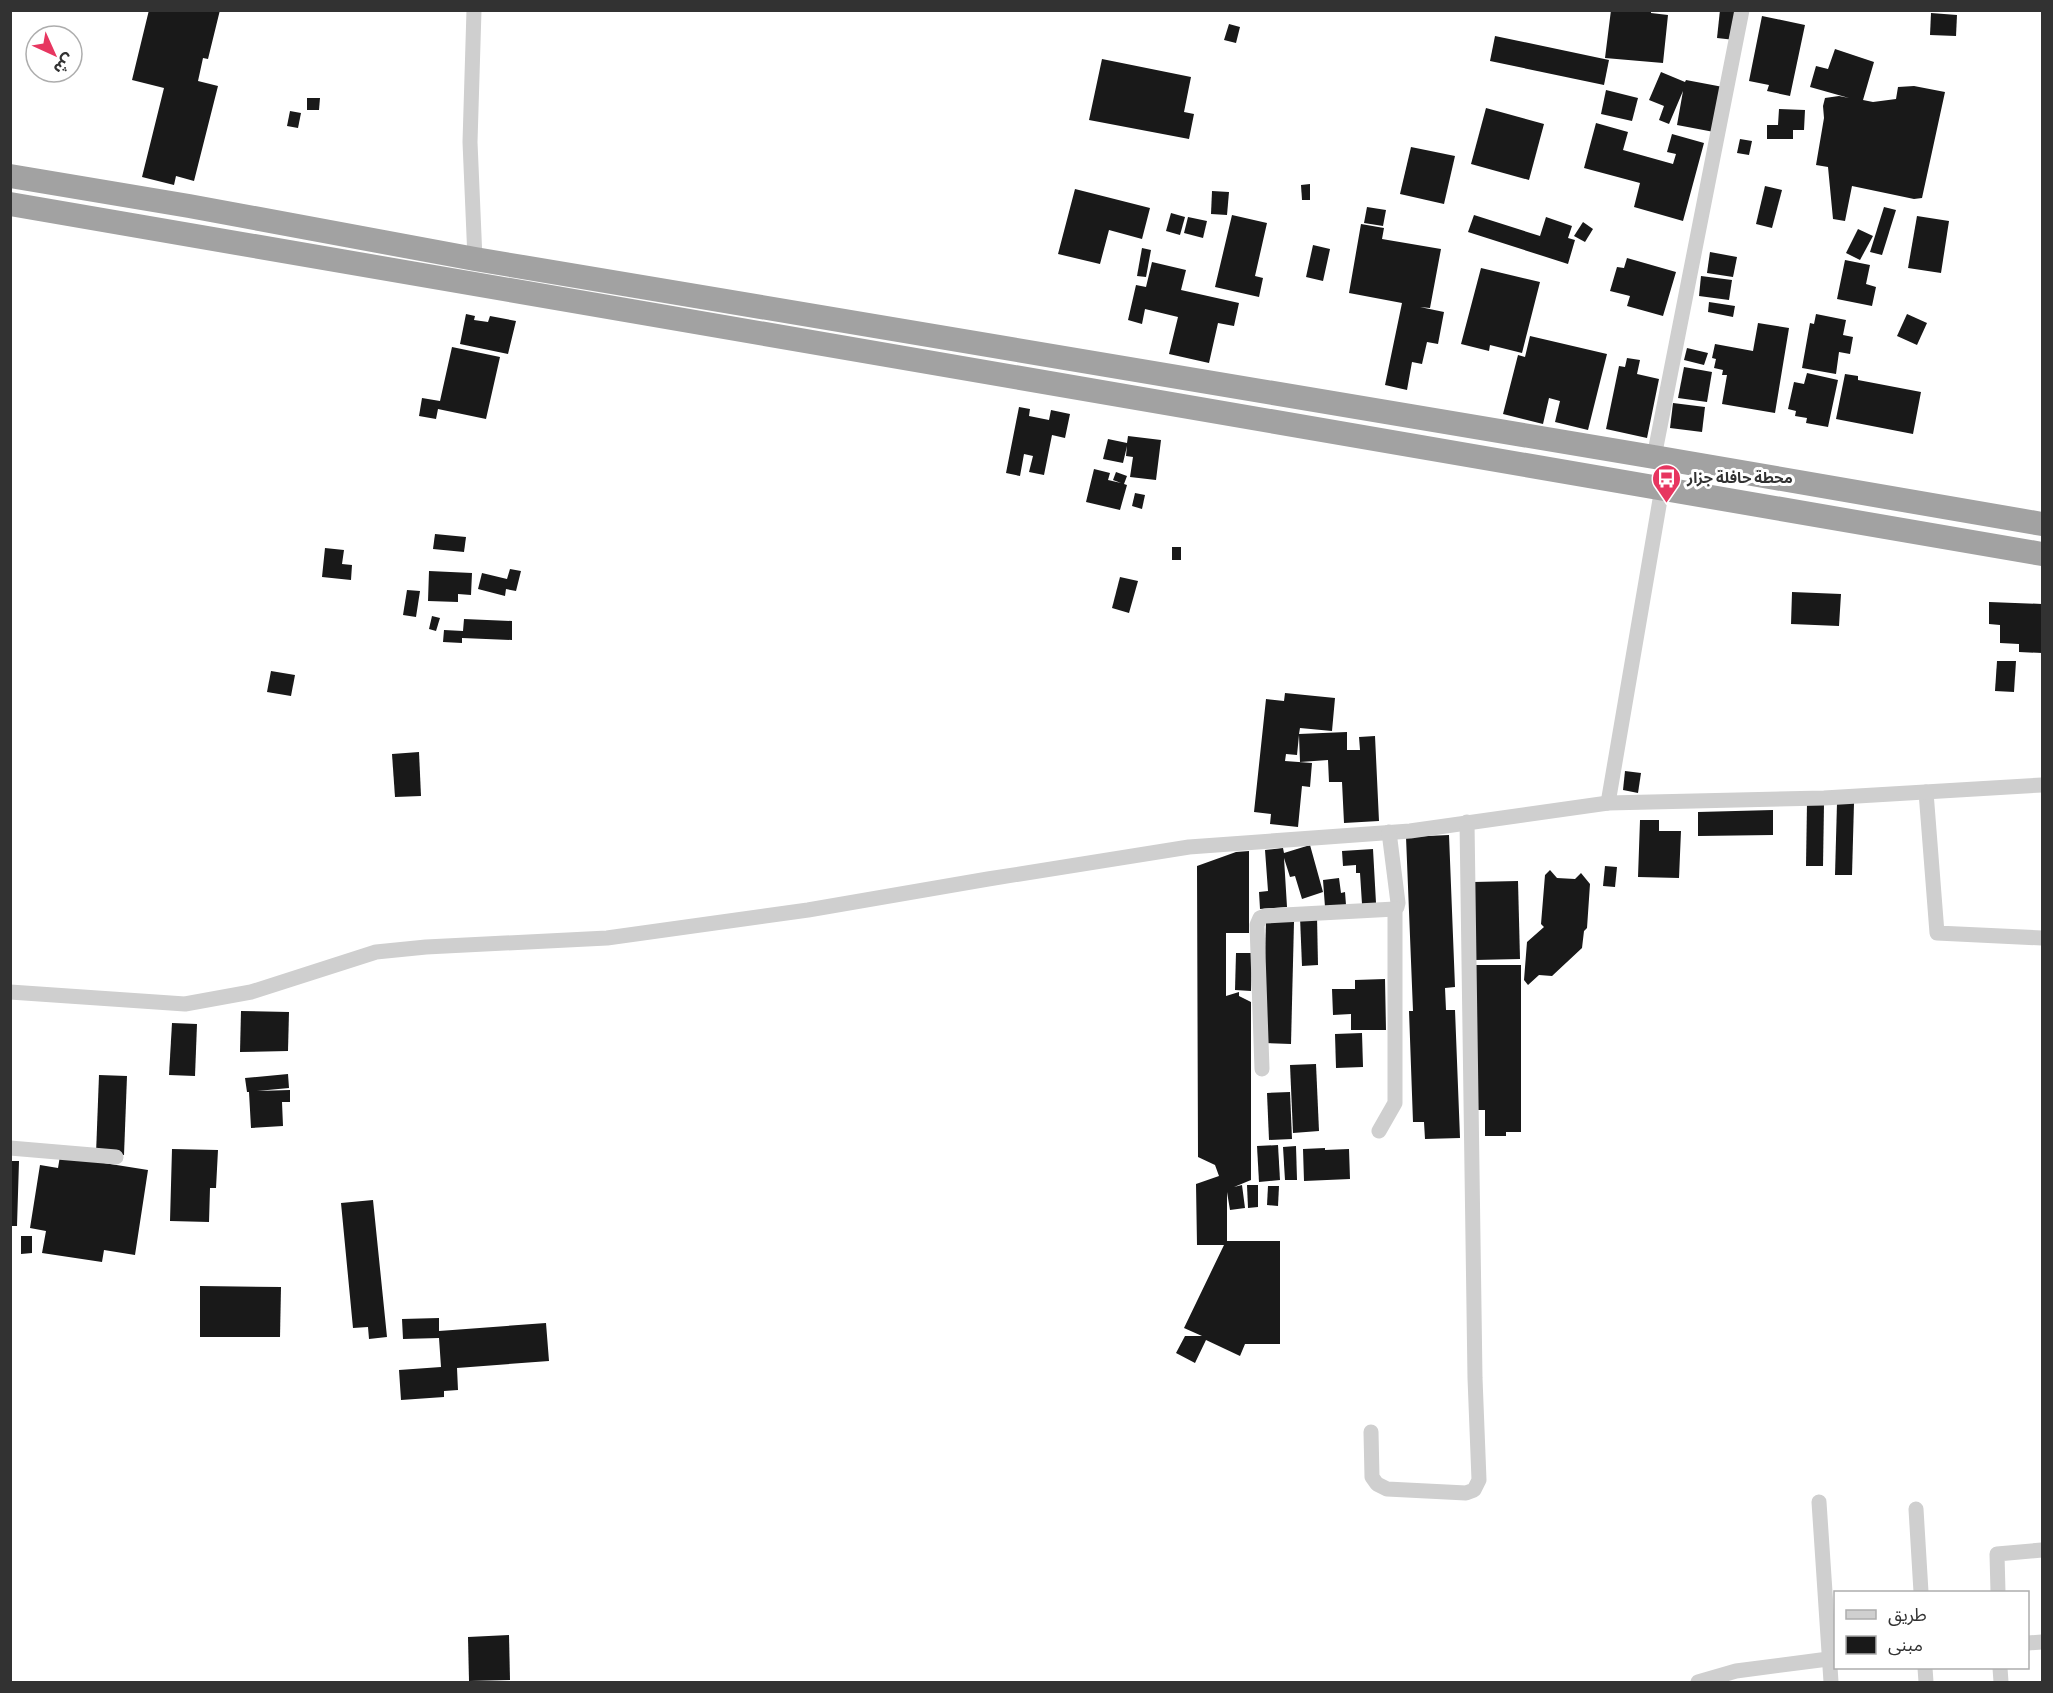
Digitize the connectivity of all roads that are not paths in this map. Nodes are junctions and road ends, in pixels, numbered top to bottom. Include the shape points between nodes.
1 (474, 10) edge
2 (1742, 10) edge
3 (10, 176) edge
4 (10, 204) edge
5 (475, 259) junction
6 (1654, 457) junction
7 (1662, 488) junction
8 (2043, 524) edge
9 (2043, 554) edge
10 (2043, 785) edge
11 (1926, 792) junction
12 (1608, 803) junction
13 (1467, 822) junction
14 (1389, 832) junction
15 (1395, 909) junction
16 (2043, 938) edge
17 (10, 992) edge
18 (1262, 1069) dead end
19 (1379, 1131) dead end
20 (10, 1148) edge
21 (116, 1157) dead end
22 (1371, 1432) dead end
23 (1819, 1502) dead end
24 (1916, 1509) dead end
25 (2043, 1550) edge
26 (1921, 1591) edge
27 (1998, 1591) edge
28 (1833, 1658) edge
29 (1698, 1683) edge
30 (1832, 1683) edge

1 - 5 street via 470,142
2 - 6 street
3 - 5 highway
4 - 7 highway
5 - 6 highway
6 - 8 highway
7 - 9 highway
7 - 12 street
10 - 11 street
11 - 12 street
11 - 16 street via 1937,933
12 - 13 street
13 - 14 street
13 - 22 street via 1479,1480 1474,1490 1467,1493 1387,1489 1377,1484 1372,1477
14 - 15 street via 1398,903
14 - 17 street via 1189,847 808,910 607,938 376,952 251,992 185,1004
15 - 18 street via 1260,918 1257,925
15 - 19 street via 1395,1103
20 - 21 street
23 - 28 street
24 - 26 street
25 - 27 street via 1997,1554
28 - 29 street via 1736,1671
28 - 30 street

